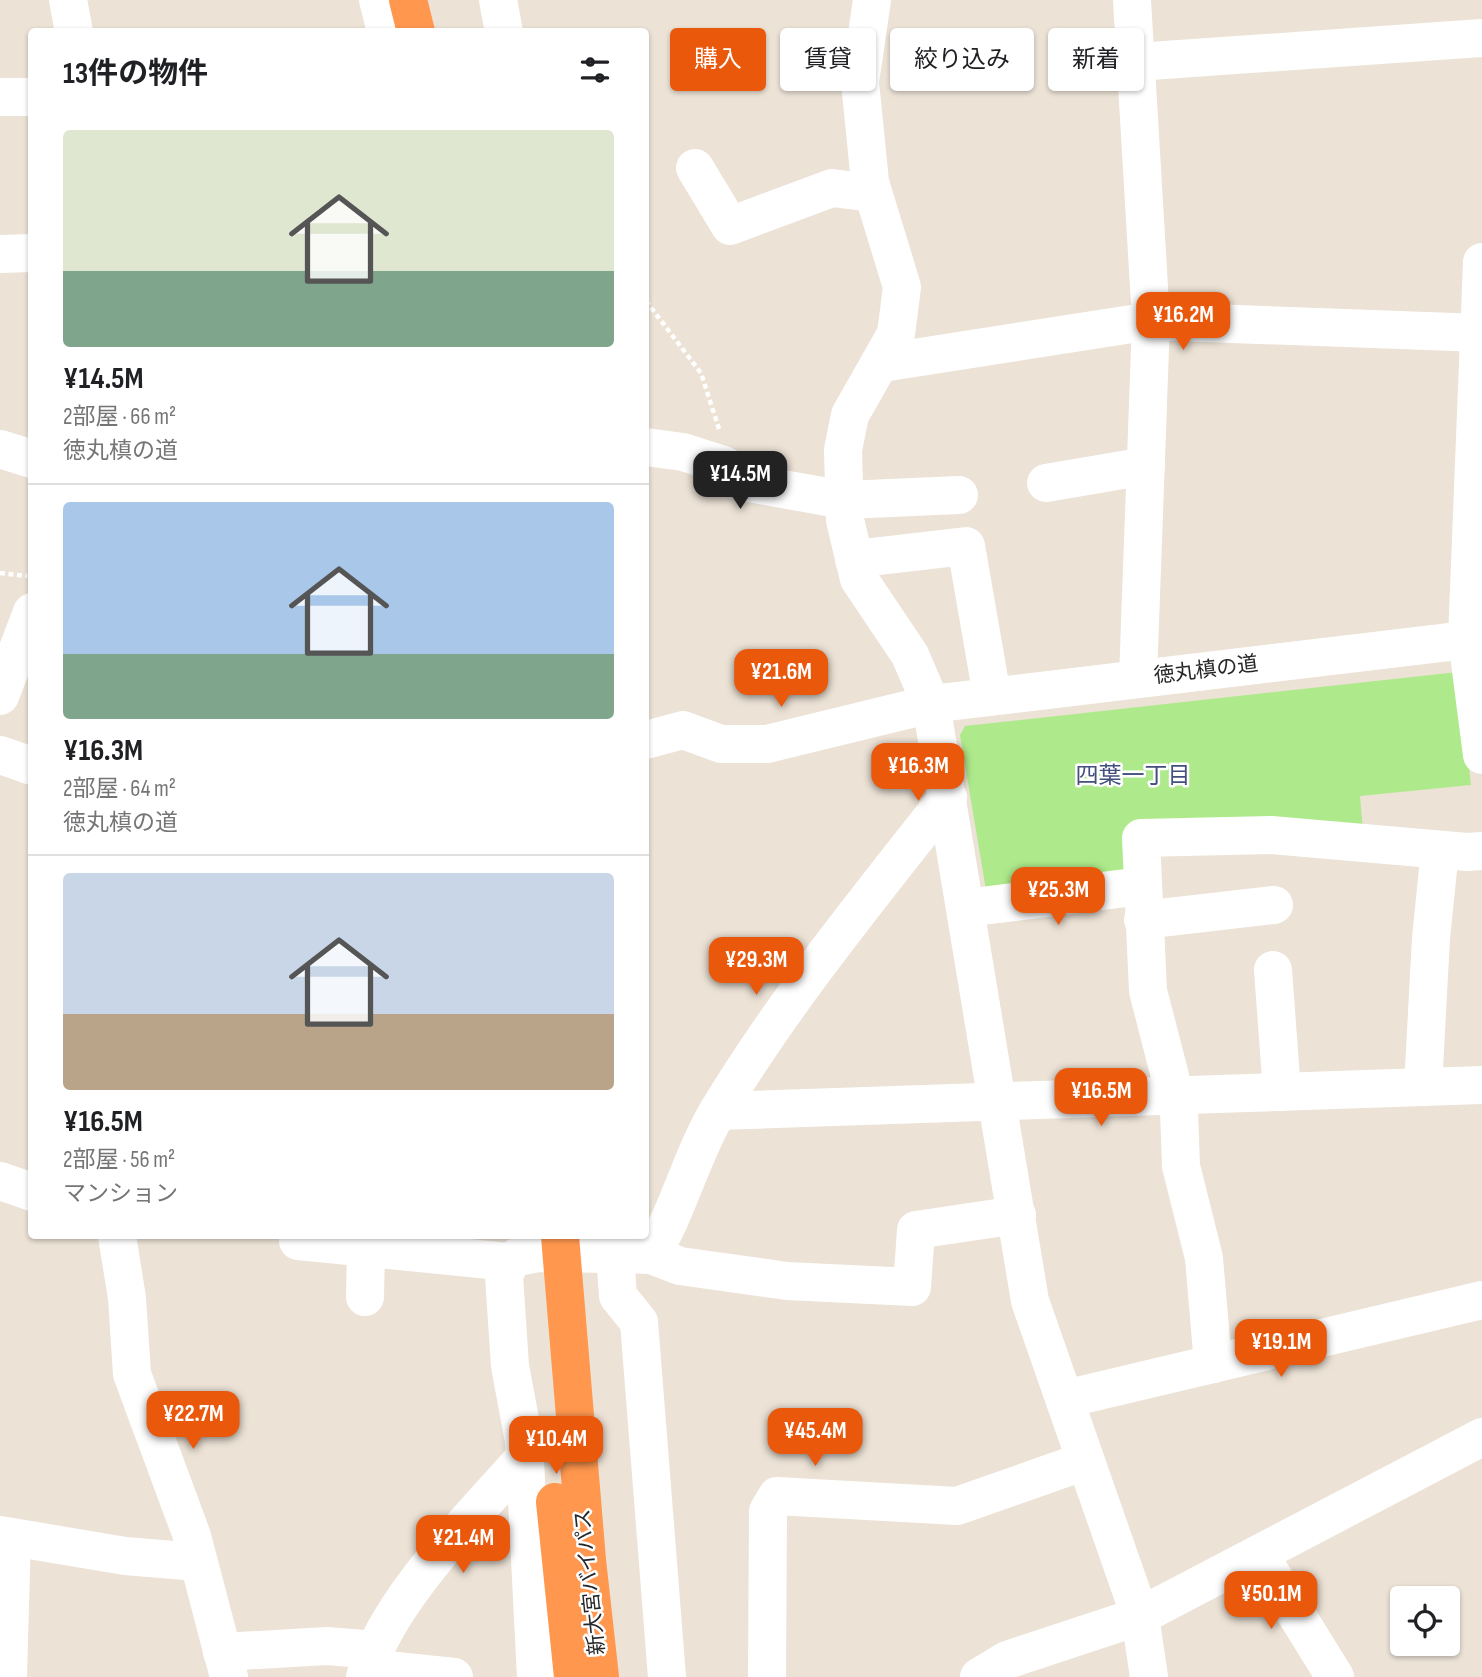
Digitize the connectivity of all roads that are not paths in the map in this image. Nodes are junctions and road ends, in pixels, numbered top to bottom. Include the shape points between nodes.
1 (68, 0) edge
2 (378, 0) edge
3 (408, 0) edge
4 (425, 0) edge
5 (498, 0) edge
6 (872, 0) edge
7 (1132, 0) edge
8 (73, 28) edge
9 (385, 28) edge
10 (415, 28) edge
11 (431, 28) edge
12 (502, 28) edge
13 (1134, 28) edge
14 (1482, 38) edge
15 (1144, 61) edge
16 (1138, 91) edge
17 (0, 97) edge
18 (28, 97) edge
19 (695, 168) dead end
20 (873, 193) junction
21 (28, 253) edge
22 (0, 254) edge
23 (1482, 262) edge
24 (1152, 321) junction
25 (1480, 333) edge
26 (882, 363) junction
27 (649, 447) edge
28 (0, 449) edge
29 (28, 458) edge
30 (1146, 466) junction
31 (1046, 483) dead end
32 (959, 495) dead end
33 (844, 500) junction
34 (854, 559) junction
35 (28, 622) edge
36 (1475, 639) edge
37 (1138, 678) junction
38 (0, 696) edge
39 (992, 696) junction
40 (931, 704) junction
41 (649, 739) edge
42 (0, 755) edge
43 (1482, 755) edge
44 (28, 765) edge
45 (947, 797) junction
46 (1440, 850) junction
47 (1482, 851) edge
48 (1143, 903) junction
49 (1274, 905) dead end
50 (965, 908) junction
51 (1272, 970) dead end
52 (1482, 1085) edge
53 (1423, 1087) junction
54 (1282, 1092) junction
55 (1174, 1096) junction
56 (997, 1101) junction
57 (718, 1111) junction
58 (0, 1181) edge
59 (28, 1191) edge
60 (1017, 1214) junction
61 (117, 1239) edge
62 (638, 1239) edge
63 (298, 1241) dead end
64 (366, 1248) junction
65 (541, 1248) edge
66 (634, 1255) junction
67 (365, 1297) dead end
68 (1482, 1300) edge
69 (1213, 1364) junction
70 (1065, 1399) junction
71 (1482, 1437) edge
72 (525, 1457) junction
73 (1085, 1461) junction
74 (6, 1536) edge
75 (1259, 1554) junction
76 (198, 1562) junction
77 (1140, 1616) junction
78 (226, 1665) edge
79 (370, 1665) edge
80 (8, 1675) edge
81 (454, 1677) edge
82 (536, 1677) edge
83 (573, 1677) edge
84 (600, 1677) edge
85 (667, 1677) edge
86 (766, 1677) edge
87 (979, 1677) edge
88 (1149, 1677) edge
89 (1335, 1677) edge

1 - 8 street
2 - 9 street
3 - 10 highway
4 - 11 highway
5 - 12 street
6 - 20 street via 860,82
7 - 13 street
14 - 15 street
16 - 24 street
17 - 18 street
19 - 20 street via 730,226 832,188
20 - 26 street via 902,287 897,334
21 - 22 street
23 - 25 street
24 - 25 street
24 - 26 street
24 - 30 street
25 - 36 street
26 - 33 street via 850,415 843,450
27 - 33 street via 724,465 749,483
28 - 29 street
30 - 31 street
30 - 37 street
32 - 33 street
33 - 34 street
34 - 39 street via 966,546
34 - 40 street via 859,579 910,655
35 - 38 street
36 - 37 street, 徳丸槙の道
36 - 43 street
37 - 39 street, 徳丸槙の道
39 - 40 street, 徳丸槙の道
40 - 41 street, 徳丸槙の道 via 767,744 721,744 683,730
40 - 45 street
42 - 44 street
45 - 50 street
45 - 57 street via 783,1010
46 - 47 street
46 - 48 street via 1271,835 1141,838
46 - 53 street
48 - 49 street
48 - 50 street
48 - 55 street via 1148,991
50 - 56 street
51 - 54 street
52 - 53 street
53 - 54 street
54 - 55 street
55 - 56 street
55 - 69 street via 1181,1166 1204,1258
56 - 57 street
56 - 60 street
57 - 66 street via 667,1230
58 - 59 street
60 - 66 street via 916,1230 912,1286 787,1281
60 - 70 street via 1030,1301
61 - 76 street via 132,1374
62 - 66 street
63 - 64 street
64 - 65 street
64 - 67 street
65 - 66 street
65 - 72 street via 505,1276 510,1366
65 - 83 highway, 新大宮バイパス via 560,1570
65 - 84 highway, 新大宮バイパス
66 - 85 street via 618,1296 639,1322
68 - 69 street
69 - 70 street
70 - 73 street
71 - 75 street
72 - 79 street via 411,1591
72 - 82 street
73 - 77 street
73 - 86 street via 957,1506 777,1496 768,1511
74 - 76 street via 125,1556
74 - 80 street
75 - 77 street
75 - 89 street
76 - 78 street
77 - 87 street via 1007,1660
77 - 88 street
78 - 79 street via 327,1646
79 - 81 street

